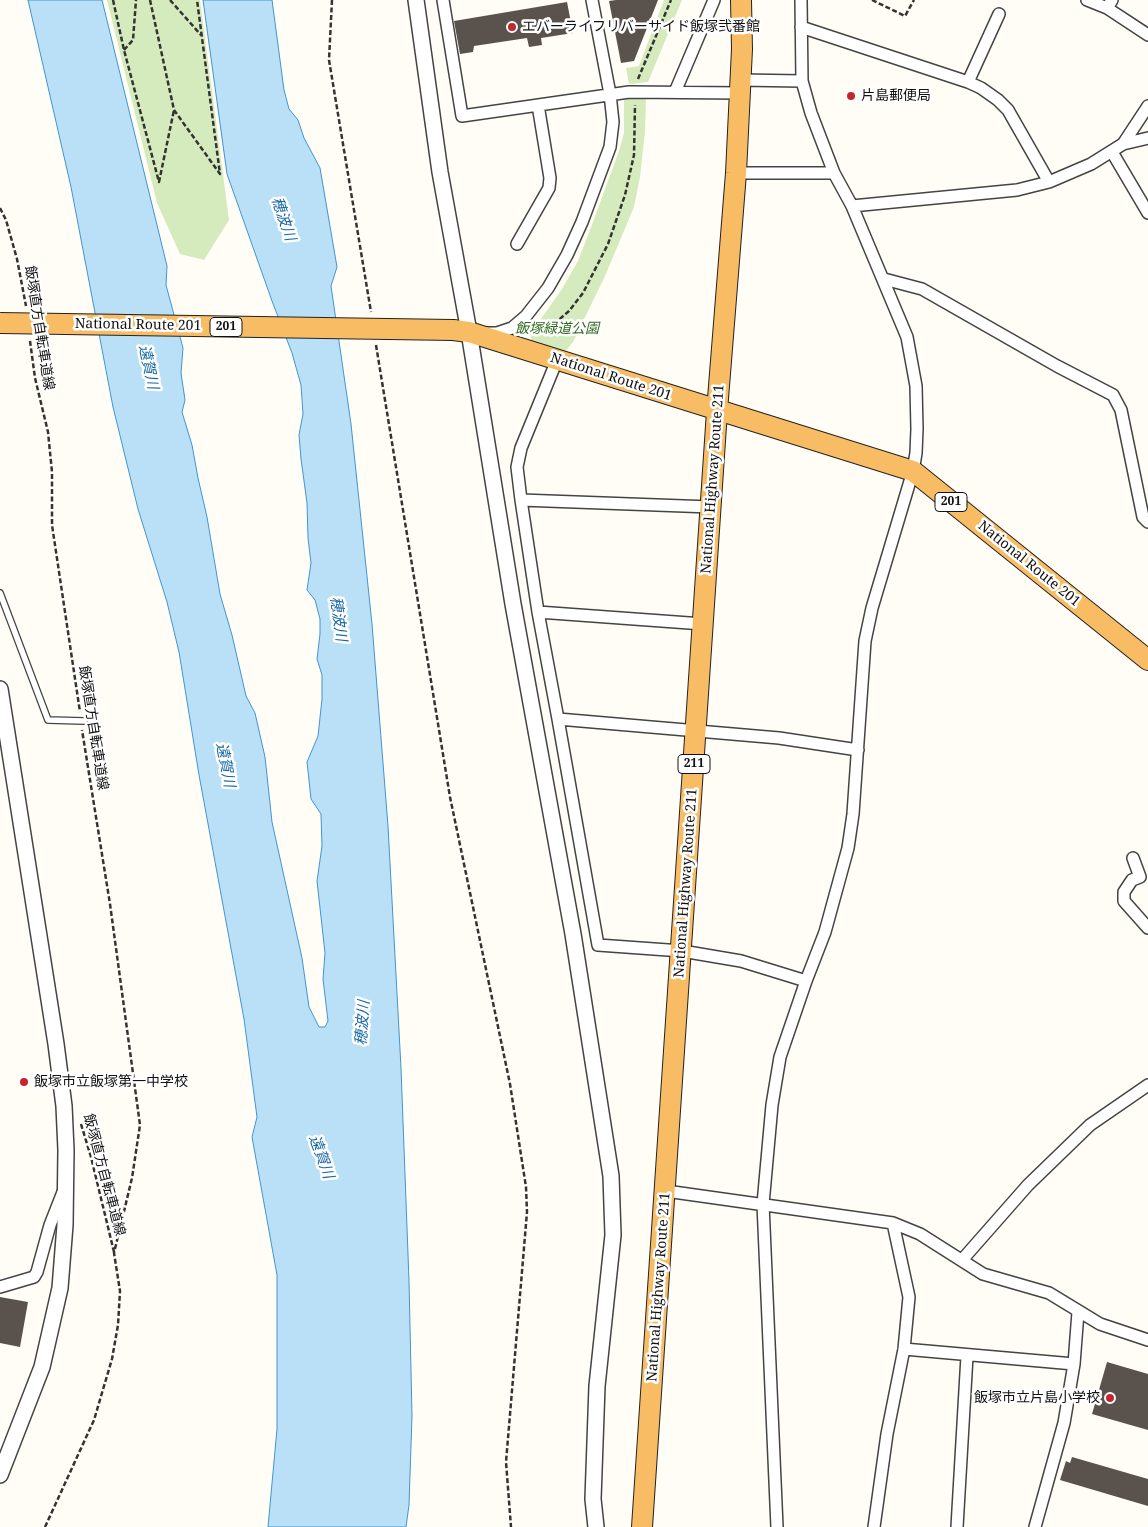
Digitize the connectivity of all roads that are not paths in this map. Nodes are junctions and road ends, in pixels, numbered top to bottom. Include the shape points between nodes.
1 (416, 0) edge
2 (443, 0) edge
3 (592, 0) edge
4 (714, 0) edge
5 (741, 0) edge
6 (801, 0) edge
7 (1087, 0) edge
8 (1109, 4) edge
9 (999, 14) dead end
10 (800, 27) junction
11 (1148, 35) edge
12 (802, 81) junction
13 (968, 82) junction
14 (740, 86) junction
15 (674, 92) junction
16 (610, 94) junction
17 (538, 105) junction
18 (1148, 106) edge
19 (1148, 138) edge
20 (1123, 144) junction
21 (1112, 152) junction
22 (736, 173) junction
23 (834, 173) junction
24 (1049, 182) junction
25 (852, 206) junction
26 (1148, 213) edge
27 (517, 244) dead end
28 (884, 279) junction
29 (0, 323) edge
30 (461, 331) junction
31 (557, 360) junction
32 (717, 411) junction
33 (913, 471) junction
34 (520, 500) junction
35 (711, 507) junction
36 (1148, 522) edge
37 (0, 593) edge
38 (538, 612) junction
39 (703, 624) junction
40 (1148, 660) edge
41 (0, 689) edge
42 (558, 719) junction
43 (82, 721) road end
44 (696, 730) junction
45 (858, 750) junction
46 (1133, 858) dead end
47 (1148, 928) edge
48 (682, 951) junction
49 (806, 981) junction
50 (1148, 1085) edge
51 (66, 1183) junction
52 (666, 1191) junction
53 (763, 1204) junction
54 (892, 1223) junction
55 (962, 1260) junction
56 (0, 1287) edge
57 (1078, 1312) junction
58 (1148, 1340) edge
59 (904, 1349) junction
60 (967, 1356) junction
61 (1074, 1364) junction
62 (6, 1449) edge
63 (0, 1475) edge
64 (596, 1527) edge
65 (642, 1527) edge
66 (777, 1527) edge
67 (874, 1527) edge
68 (957, 1527) edge
69 (1035, 1527) edge

1 - 30 street
2 - 17 street via 462,116
3 - 16 street
4 - 15 street
5 - 14 highway, National Highway Route 211 / 211
6 - 10 street
7 - 8 street
8 - 11 street
9 - 13 street
10 - 12 street
10 - 13 street
12 - 14 street
12 - 23 street
13 - 24 street via 1008,110
14 - 15 street
14 - 22 highway, National Highway Route 211 / 211
15 - 16 street
16 - 17 street
16 - 30 street via 613,122 610,147 582,222 548,288 512,328 497,333
17 - 27 street via 550,178 548,188
18 - 20 street
19 - 20 street
20 - 21 street
21 - 24 street
21 - 26 street
22 - 23 street
22 - 32 highway, National Highway Route 211 / 211
23 - 25 street
24 - 25 street via 1017,190
25 - 28 street
28 - 33 street via 907,337 916,386
28 - 36 street via 922,290 1113,395 1121,410 1143,517
29 - 30 highway, National Route 201 / 201, bridge
30 - 31 highway, National Route 201 / 201
30 - 64 street via 572,934 611,1176 613,1235 597,1386 593,1499
31 - 32 highway, National Route 201 / 201
31 - 34 street via 521,448 517,468
32 - 33 highway, National Route 201 / 201
32 - 35 highway, National Highway Route 211 / 211
33 - 40 highway, National Route 201 / 201
33 - 45 street via 865,641
34 - 35 street
34 - 38 street
35 - 39 highway, National Highway Route 211 / 211
37 - 43 lane via 48,720
38 - 39 street
38 - 42 street
39 - 44 highway, National Highway Route 211 / 211
41 - 51 street via 56,1044 64,1106
42 - 44 street
42 - 48 street via 598,945
44 - 45 street
44 - 48 highway, National Highway Route 211 / 211
45 - 49 street via 848,848 825,932
46 - 47 street via 1140,877 1132,880 1124,892 1124,901
48 - 49 street via 740,960
48 - 52 highway, National Highway Route 211 / 211
49 - 53 street via 780,1057
50 - 55 street via 1090,1125 1028,1185
51 - 56 street via 34,1277
51 - 62 street via 60,1288 42,1367
52 - 53 street
52 - 65 highway, National Highway Route 211 / 211
53 - 54 street
53 - 66 street
54 - 55 street via 920,1234
54 - 59 street via 909,1297
55 - 57 street via 983,1274 1049,1293
57 - 58 street via 1100,1324
57 - 61 street
59 - 60 street
59 - 67 street via 887,1434
60 - 61 street
60 - 68 street
61 - 69 street via 1064,1423
62 - 63 street

